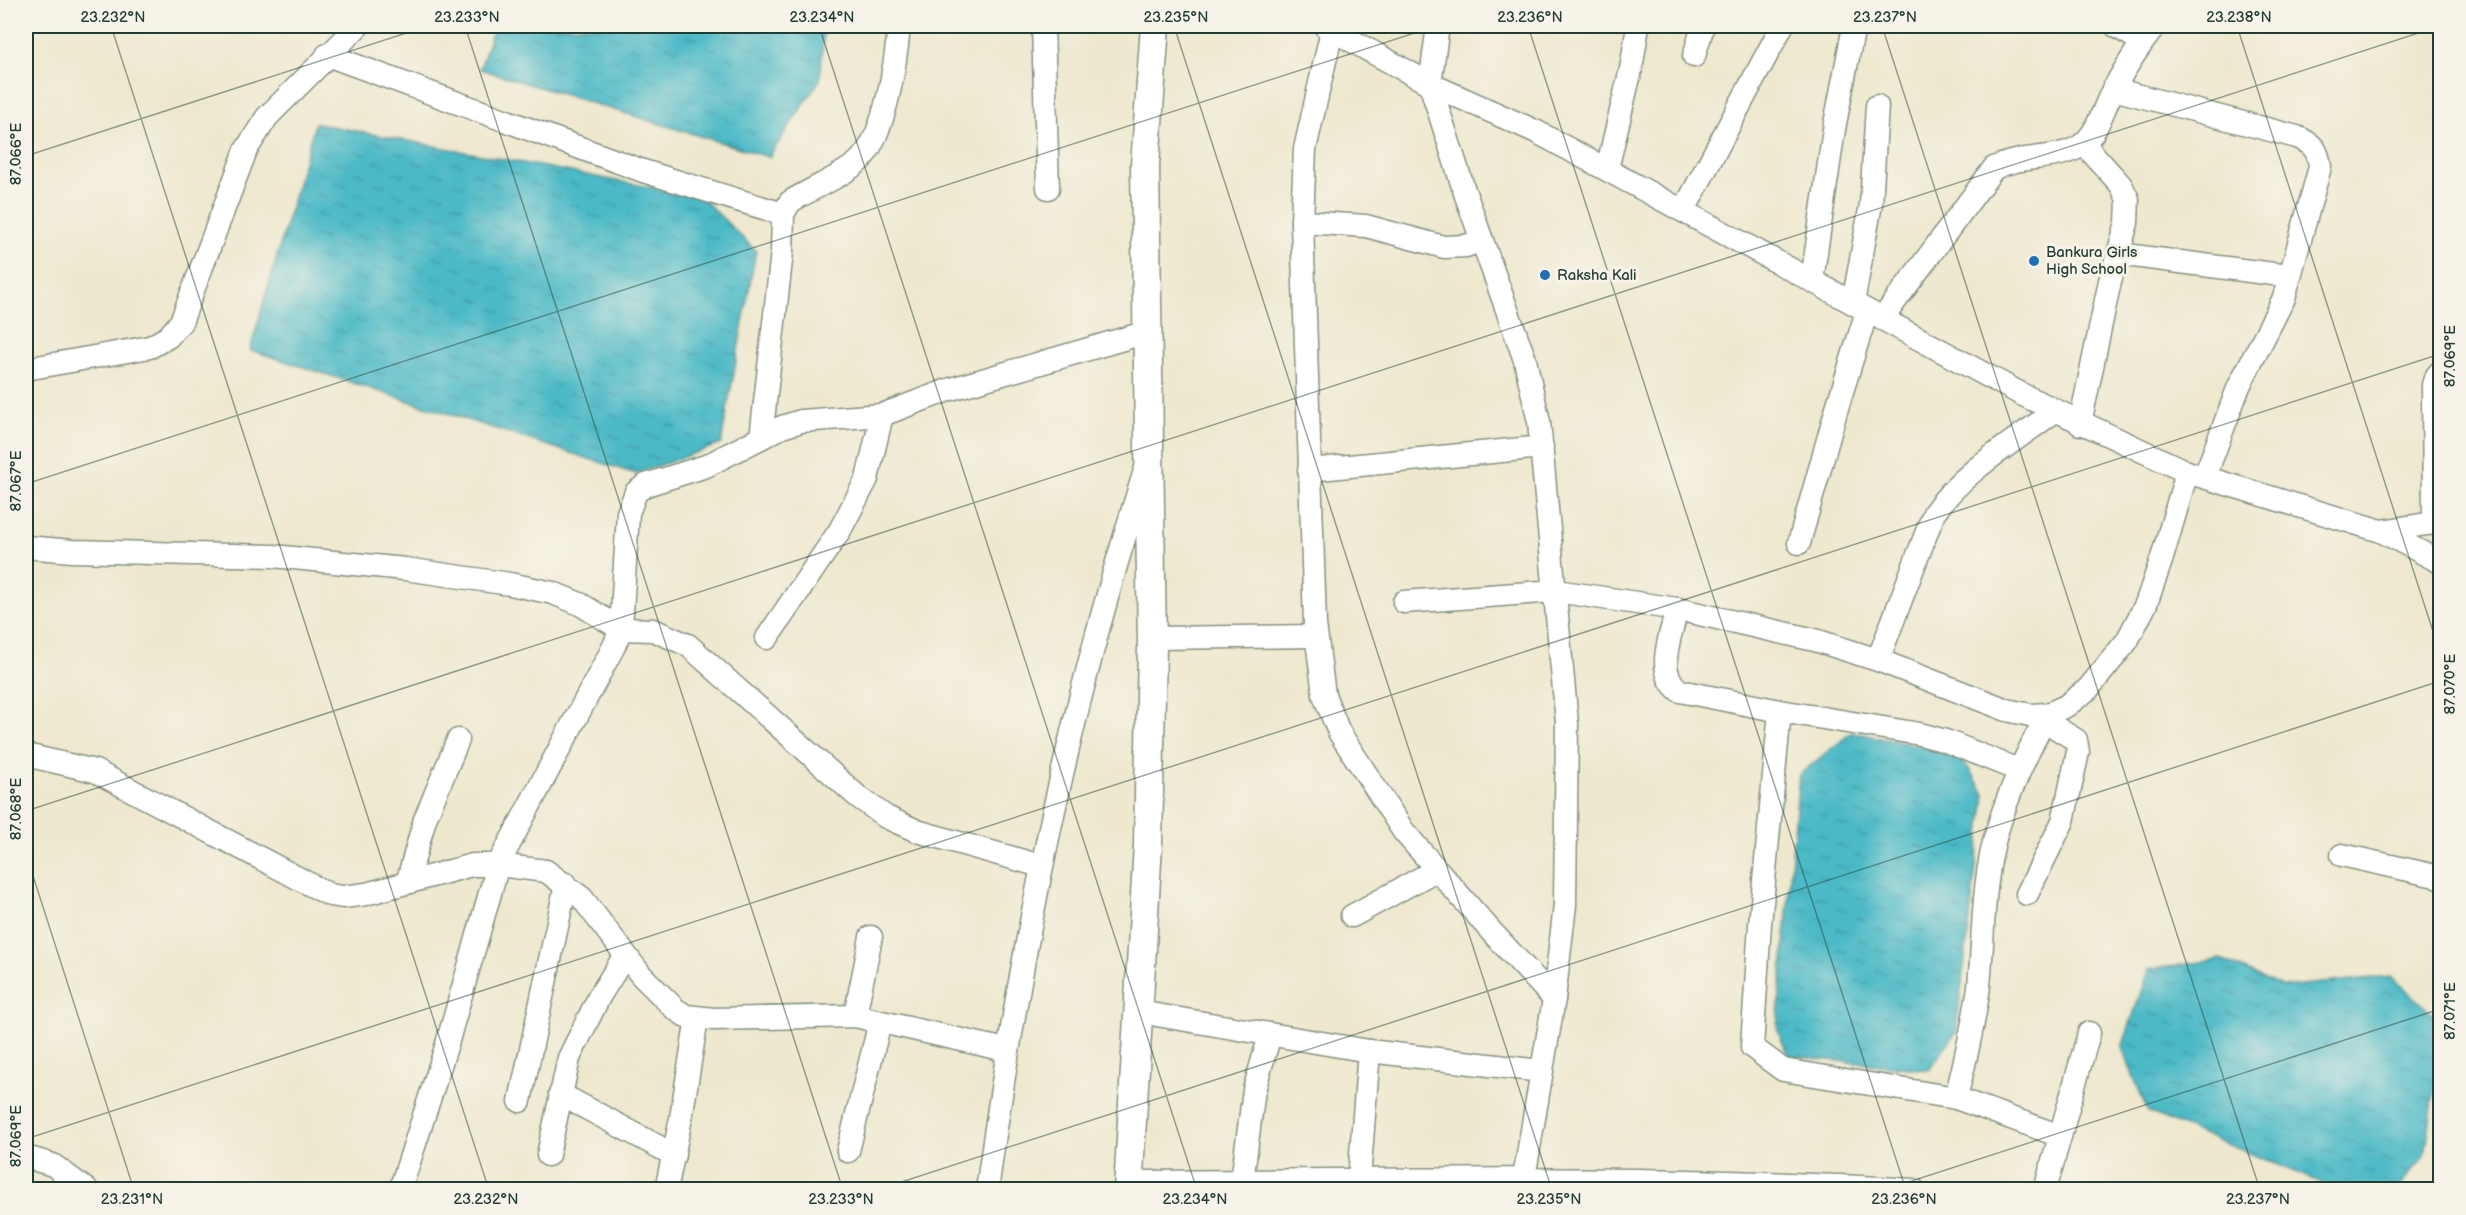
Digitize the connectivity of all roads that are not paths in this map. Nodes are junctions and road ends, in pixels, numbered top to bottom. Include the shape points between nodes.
1 (358, 26) edge
2 (898, 26) edge
3 (1043, 26) edge
4 (1155, 26) edge
5 (1438, 26) edge
6 (1638, 26) edge
7 (1703, 26) edge
8 (1782, 26) edge
9 (1854, 26) edge
10 (2116, 26) edge
11 (1329, 28) edge
12 (2149, 34) edge
13 (327, 55) junction
14 (1694, 56) dead end
15 (1430, 84) junction
16 (2113, 89) junction
17 (1877, 106) dead end
18 (2084, 144) junction
19 (1607, 169) junction
20 (1048, 188) dead end
21 (1684, 210) junction
22 (783, 214) junction
23 (1302, 222) junction
24 (1482, 240) junction
25 (2118, 254) junction
26 (2289, 276) junction
27 (1812, 280) junction
28 (1868, 311) junction
29 (1147, 332) junction
30 (26, 369) edge
31 (2440, 372) edge
32 (2055, 411) junction
33 (882, 415) junction
34 (2080, 424) junction
35 (761, 438) junction
36 (1542, 447) junction
37 (1150, 455) junction
38 (1310, 470) junction
39 (2196, 474) junction
40 (2437, 523) edge
41 (2381, 531) junction
42 (1799, 543) dead end
43 (26, 547) edge
44 (2440, 562) edge
45 (1556, 591) junction
46 (1404, 602) dead end
47 (1677, 609) junction
48 (621, 629) junction
49 (1316, 636) junction
50 (767, 638) dead end
51 (1152, 638) junction
52 (1878, 660) junction
53 (1780, 711) junction
54 (2046, 718) junction
55 (458, 740) dead end
56 (26, 755) edge
57 (2018, 770) junction
58 (2342, 855) dead end
59 (498, 865) junction
60 (1041, 866) junction
61 (1436, 870) junction
62 (2440, 877) edge
63 (407, 884) junction
64 (566, 884) junction
65 (2027, 894) dead end
66 (1352, 916) dead end
67 (871, 937) dead end
68 (626, 955) junction
69 (1554, 999) junction
70 (1139, 1012) junction
71 (855, 1016) junction
72 (696, 1018) junction
73 (880, 1022) junction
74 (2089, 1033) dead end
75 (1270, 1035) junction
76 (1006, 1050) junction
77 (1369, 1051) junction
78 (1541, 1071) junction
79 (560, 1095) junction
80 (1956, 1098) junction
81 (520, 1101) dead end
82 (2060, 1136) junction
83 (848, 1151) dead end
84 (548, 1155) dead end
85 (674, 1155) junction
86 (26, 1158) edge
87 (1359, 1180) junction
88 (1250, 1184) edge
89 (1329, 1185) edge
90 (1523, 1185) edge
91 (1128, 1186) edge
92 (1710, 1186) edge
93 (1815, 1186) edge
94 (87, 1190) edge
95 (400, 1190) edge
96 (666, 1190) edge
97 (987, 1190) edge
98 (1914, 1190) edge
99 (2044, 1190) edge

1 - 13 street
2 - 22 street via 895,67 871,145 861,159 790,202
3 - 20 street
4 - 29 street via 1145,165
5 - 15 street
6 - 19 street
7 - 14 street
8 - 21 street
9 - 27 street
10 - 12 street
11 - 15 street
11 - 23 street via 1305,148
12 - 16 street
13 - 22 street via 643,171
13 - 30 street via 267,117 246,150 181,322 168,337 150,347
15 - 19 street via 1537,132
15 - 24 street
16 - 18 street via 2093,134
16 - 26 street via 2312,144 2319,154 2320,167
17 - 28 street
18 - 25 street via 2121,185 2128,199 2127,223
18 - 28 street via 2072,151 2009,160 1994,168
19 - 21 street
21 - 27 street
22 - 35 street
23 - 24 street via 1366,226 1444,247 1466,246
23 - 38 street
24 - 36 street via 1525,360
25 - 26 street
25 - 34 street
26 - 39 street via 2284,298
27 - 28 street
28 - 32 street
28 - 42 street
29 - 33 street via 948,390
29 - 37 street
31 - 40 street via 2433,385
32 - 34 street
32 - 52 street via 1971,473 1944,498 1934,513
33 - 35 street via 801,421
33 - 50 street via 867,479 840,530
34 - 39 street
35 - 48 street via 706,466 646,485 636,492 628,513
36 - 38 street
36 - 45 street
37 - 51 street
37 - 60 street via 1080,693
38 - 49 street
39 - 41 street
39 - 54 street via 2146,604 2127,641 2088,689
40 - 41 street
41 - 44 street
43 - 48 street via 273,556 440,574 553,592
45 - 46 street
45 - 47 street
45 - 69 street via 1567,723 1565,905
47 - 52 street via 1815,640
47 - 53 street via 1665,663 1673,686 1680,691
48 - 59 street
48 - 60 street via 653,630 688,645 857,796 886,817 917,831
49 - 51 street
49 - 61 street via 1324,695 1339,732 1404,832
51 - 70 street via 1148,844
52 - 54 street via 2007,710
53 - 57 street via 1929,736
53 - 80 street via 1752,1047 1783,1070
54 - 57 street
54 - 65 street via 2076,740 2078,752 2060,829
55 - 63 street via 425,819
56 - 63 street via 94,771 330,895 366,894
57 - 80 street via 1989,864 1978,987
58 - 62 street
59 - 63 street via 472,865
59 - 64 street via 546,871
59 - 95 street
60 - 76 street
61 - 66 street
61 - 69 street
64 - 68 street via 582,898
64 - 81 street
67 - 71 street
68 - 72 street via 675,1009
68 - 79 street via 579,1035
69 - 78 street
70 - 75 street
70 - 91 street
71 - 72 street
71 - 73 street
72 - 85 street
73 - 76 street
73 - 83 street
74 - 82 street
75 - 77 street
75 - 88 street via 1254,1090
76 - 97 street
77 - 78 street
77 - 87 street
78 - 90 street
79 - 84 street
79 - 85 street
80 - 82 street
82 - 99 street
85 - 96 street
86 - 94 street via 53,1166
87 - 89 street
87 - 90 street
88 - 89 street
88 - 91 street
90 - 92 street
92 - 93 street
93 - 98 street

